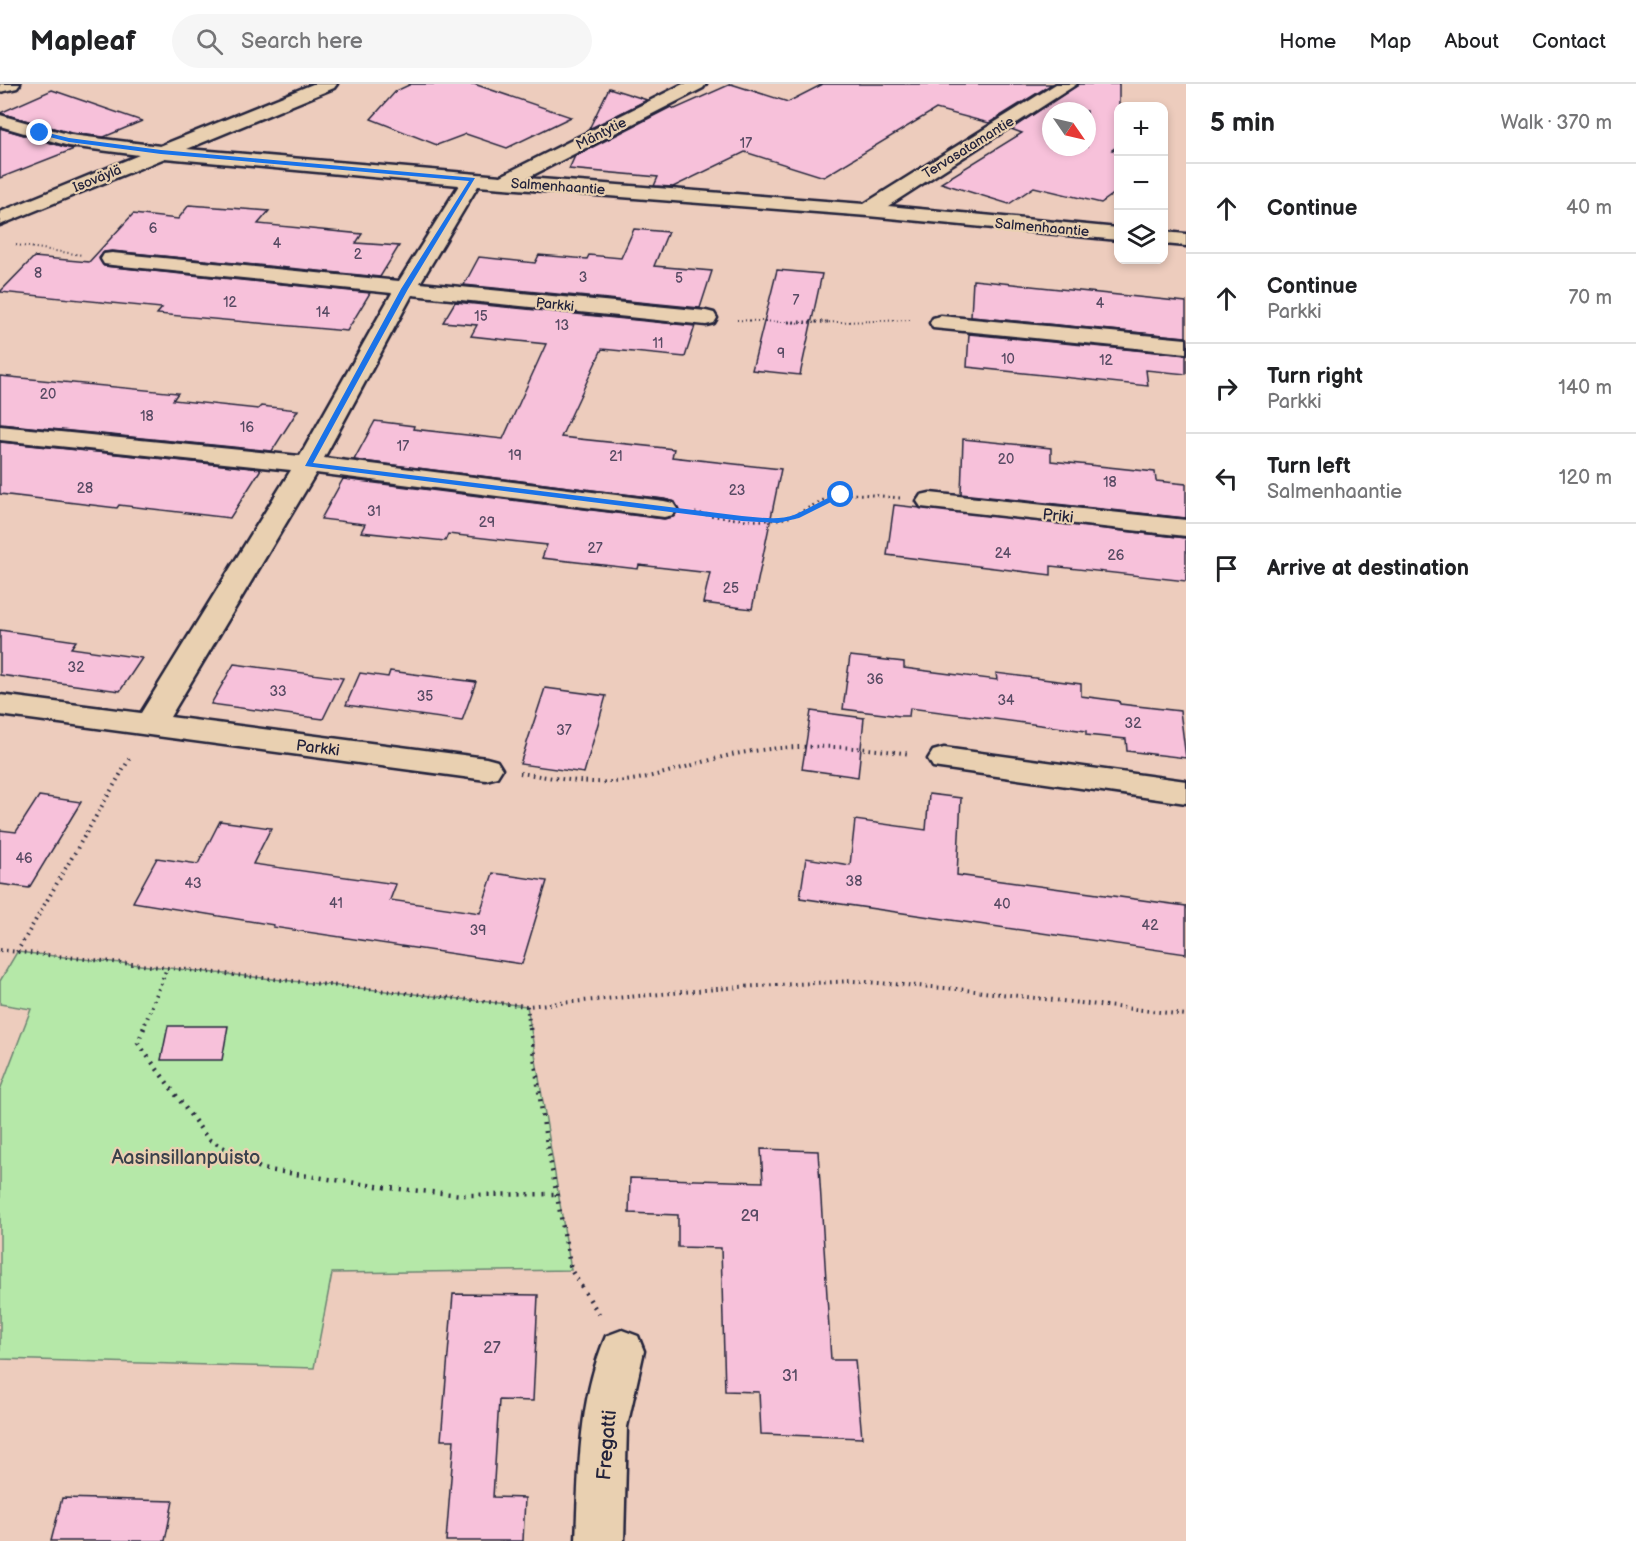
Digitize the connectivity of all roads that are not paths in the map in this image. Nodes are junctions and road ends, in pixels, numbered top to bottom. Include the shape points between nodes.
1 (11, 84) edge
2 (328, 84) edge
3 (697, 84) edge
4 (1068, 84) edge
5 (0, 87) edge
6 (0, 120) edge
7 (161, 152) junction
8 (472, 180) junction
9 (505, 182) junction
10 (868, 210) junction
11 (0, 219) edge
12 (1114, 234) edge
13 (1168, 238) edge
14 (1186, 240) edge
15 (112, 259) road end
16 (405, 289) junction
17 (706, 318) road end
18 (941, 323) road end
19 (1186, 346) edge
20 (0, 433) edge
21 (308, 464) junction
22 (930, 501) road end
23 (664, 509) road end
24 (1186, 528) edge
25 (0, 705) edge
26 (150, 724) junction
27 (944, 759) road end
28 (486, 769) road end
29 (1186, 792) edge
30 (622, 1351) road end
31 (600, 1541) edge

1 - 5 street
2 - 7 street, Isoväylä
3 - 9 street, Mäntytie
4 - 10 street, Tervasatamantie
6 - 7 street, Salmenhaantie via 69,140
7 - 8 street, Salmenhaantie
7 - 11 street, Isoväylä
8 - 9 street, Salmenhaantie
8 - 16 street
9 - 10 street, Salmenhaantie
10 - 12 street, Salmenhaantie
13 - 14 street
15 - 16 street, Parkki
16 - 17 street, Parkki
16 - 21 street
18 - 19 street
20 - 21 street
21 - 23 street
21 - 26 street
22 - 24 street, Priki
25 - 26 street, Parkki
26 - 28 street, Parkki
27 - 29 street
30 - 31 street, Fregatti via 604,1427

